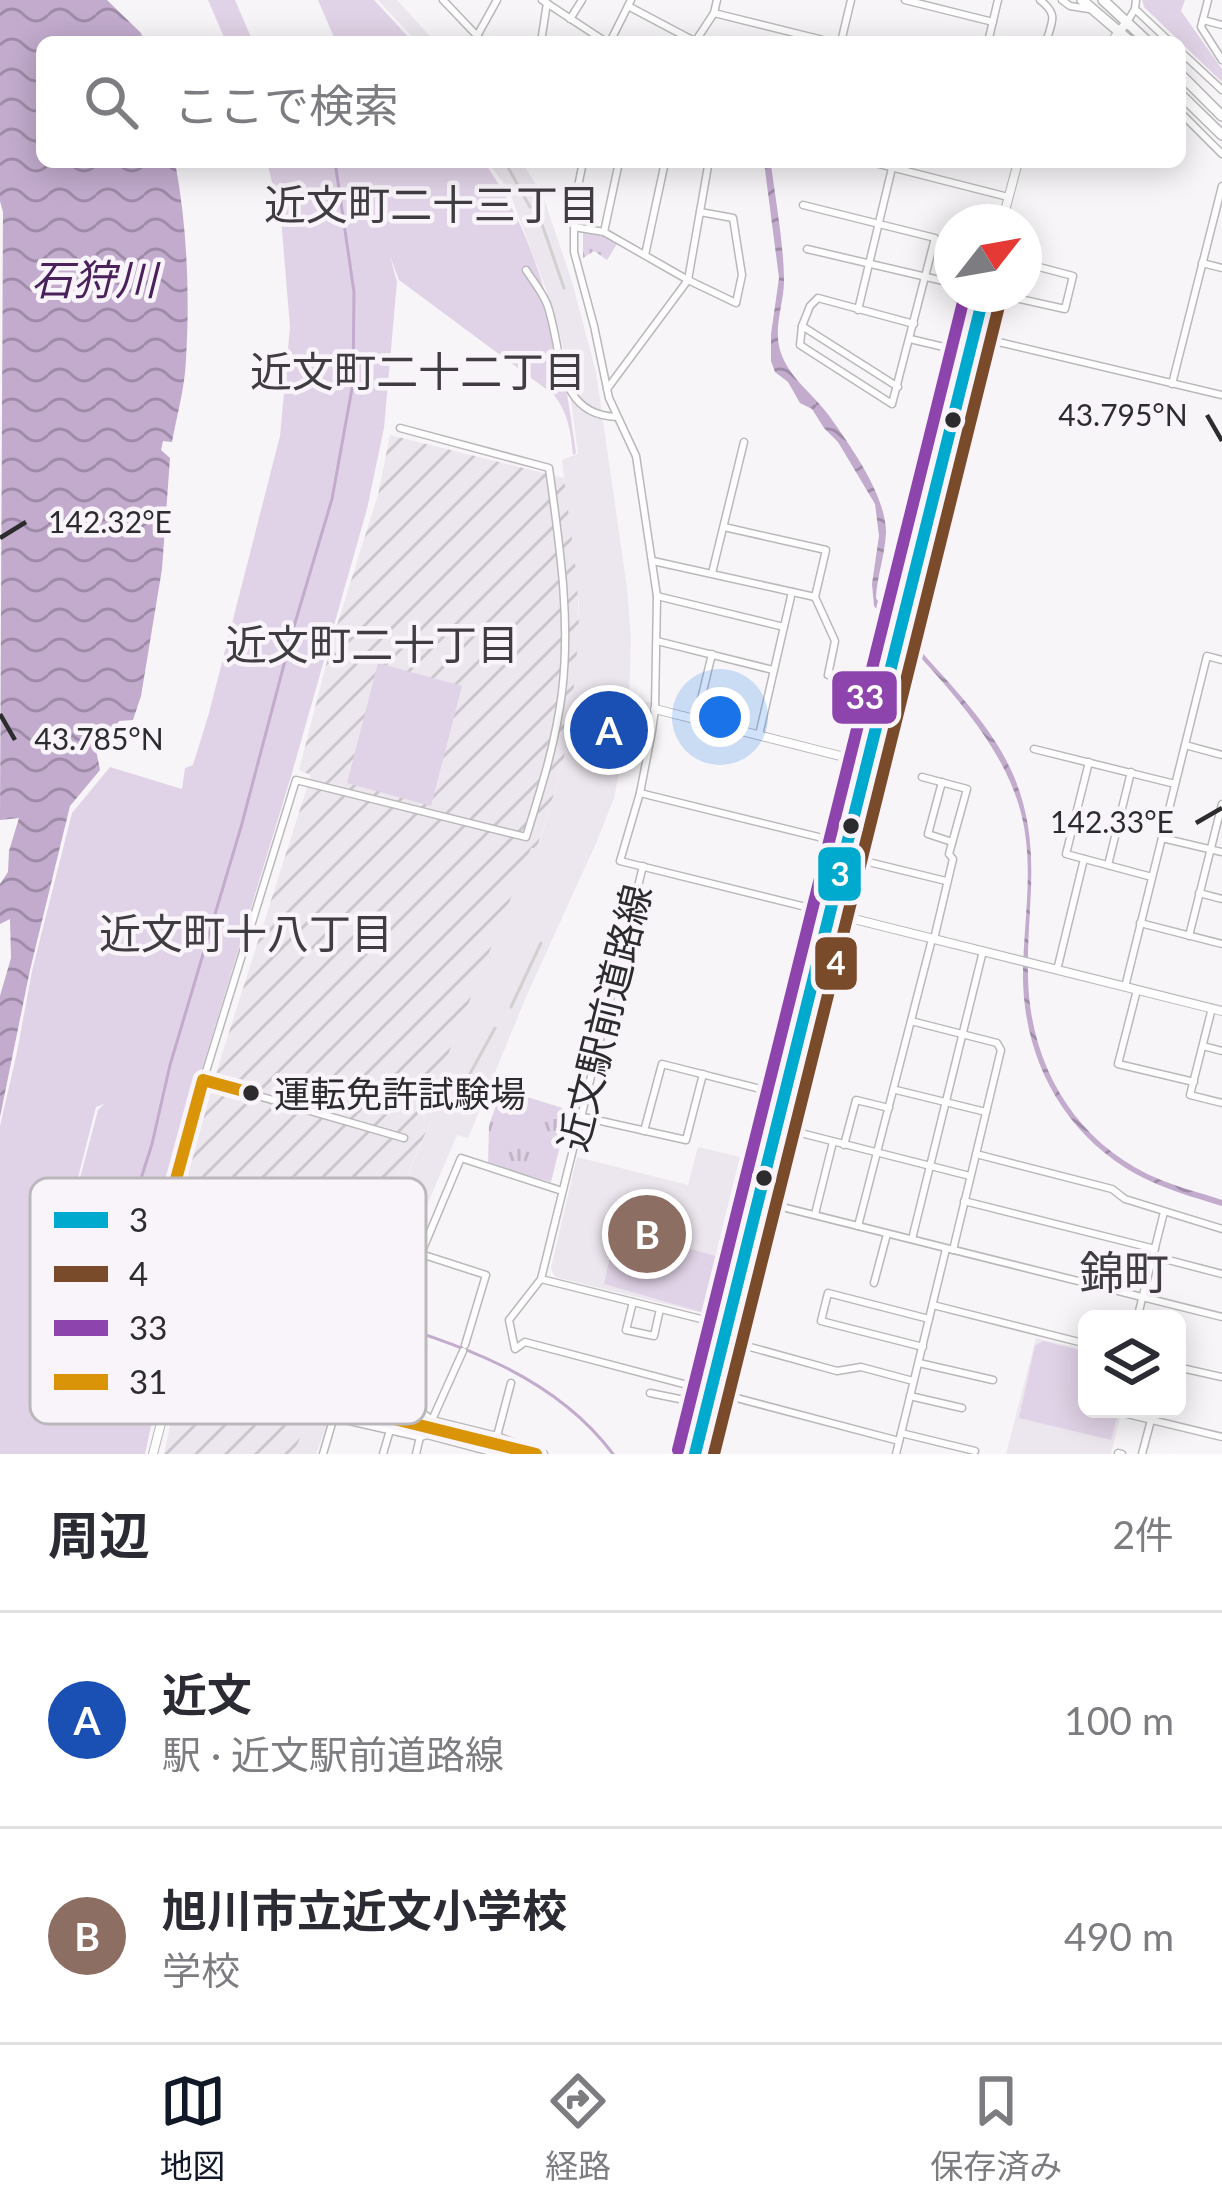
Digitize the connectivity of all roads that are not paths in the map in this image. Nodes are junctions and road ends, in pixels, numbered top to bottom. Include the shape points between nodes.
1 (442, 0) edge
2 (497, 0) edge
3 (582, 0) edge
4 (717, 0) edge
5 (851, 0) edge
6 (905, 0) edge
7 (998, 0) edge
8 (1040, 0) edge
9 (1062, 0) edge
10 (1082, 0) edge
11 (1103, 0) edge
12 (1208, 0) edge
13 (546, 1) edge
14 (630, 3) edge
15 (1135, 4) edge
16 (1093, 10) junction
17 (714, 13) junction
18 (570, 19) junction
19 (1203, 20) junction
20 (993, 22) junction
21 (1222, 26) edge
22 (1123, 27) junction
23 (477, 36) edge
24 (481, 36) edge
25 (542, 36) edge
26 (598, 36) edge
27 (611, 36) edge
28 (686, 36) edge
29 (700, 36) edge
30 (807, 36) edge
31 (842, 36) edge
32 (990, 36) edge
33 (1048, 36) edge
34 (1116, 36) edge
35 (1128, 36) edge
36 (1138, 36) edge
37 (1164, 36) edge
38 (1186, 56) edge
39 (1222, 60) edge
40 (1186, 80) edge
41 (1222, 89) edge
42 (1186, 100) edge
43 (1222, 116) edge
44 (1186, 118) edge
45 (1222, 134) edge
46 (1222, 154) edge
47 (582, 168) edge
48 (618, 168) edge
49 (664, 168) edge
50 (707, 168) edge
51 (892, 168) edge
52 (912, 168) edge
53 (1016, 168) edge
54 (1222, 186) edge
55 (1008, 197) junction
56 (1006, 204) edge
57 (803, 205) dead end
58 (700, 212) junction
59 (879, 223) junction
60 (574, 227) junction
61 (604, 232) junction
62 (807, 248) dead end
63 (645, 255) junction
64 (1202, 263) junction
65 (869, 264) junction
66 (1042, 268) edge
67 (1222, 268) edge
68 (526, 271) dead end
69 (926, 277) junction
70 (934, 279) edge
71 (688, 280) junction
72 (1042, 304) edge
73 (858, 310) junction
74 (979, 312) edge
75 (914, 324) junction
76 (802, 326) junction
77 (973, 336) junction
78 (910, 339) junction
79 (969, 353) junction
80 (1172, 384) junction
81 (898, 387) junction
82 (607, 389) junction
83 (1222, 396) edge
84 (617, 417) junction
85 (400, 428) dead end
86 (744, 442) dead end
87 (724, 527) junction
88 (652, 561) junction
89 (712, 573) junction
90 (792, 592) junction
91 (657, 596) junction
92 (815, 597) junction
93 (784, 626) junction
94 (656, 641) junction
95 (712, 654) junction
96 (1222, 660) edge
97 (773, 670) junction
98 (885, 690) junction
99 (655, 709) junction
100 (696, 720) junction
101 (759, 736) junction
102 (1185, 745) junction
103 (1034, 749) dead end
104 (1222, 754) edge
105 (1089, 762) junction
106 (868, 764) junction
107 (1131, 772) junction
108 (922, 777) dead end
109 (942, 782) junction
110 (1175, 784) junction
111 (640, 793) junction
112 (1222, 804) edge
113 (1162, 838) junction
114 (952, 842) junction
115 (847, 844) junction
116 (1210, 849) junction
117 (1222, 852) edge
118 (844, 856) junction
119 (1084, 859) junction
120 (1108, 865) junction
121 (643, 866) junction
122 (1152, 877) junction
123 (947, 881) junction
124 (1199, 893) junction
125 (1222, 899) edge
126 (830, 913) junction
127 (1140, 923) junction
128 (1189, 936) junction
129 (933, 939) junction
130 (1222, 944) edge
131 (983, 951) junction
132 (1057, 970) junction
133 (1125, 987) junction
134 (1137, 990) junction
135 (1217, 1010) edge
136 (911, 1021) junction
137 (963, 1035) junction
138 (1203, 1046) junction
139 (1222, 1051) edge
140 (703, 1074) junction
141 (203, 1080) junction
142 (1194, 1082) junction
143 (894, 1090) junction
144 (784, 1095) junction
145 (946, 1102) junction
146 (1222, 1103) edge
147 (889, 1108) junction
148 (986, 1112) junction
149 (583, 1118) junction
150 (777, 1127) junction
151 (644, 1131) junction
152 (404, 1138) dead end
153 (833, 1142) junction
154 (844, 1144) junction
155 (876, 1153) junction
156 (976, 1154) junction
157 (930, 1166) junction
158 (970, 1176) junction
159 (176, 1178) edge
160 (562, 1191) junction
161 (758, 1201) junction
162 (964, 1202) junction
163 (1165, 1210) junction
164 (815, 1216) junction
165 (858, 1226) junction
166 (1222, 1229) edge
167 (886, 1234) junction
168 (911, 1239) junction
169 (426, 1242) edge
170 (949, 1249) junction
171 (1154, 1253) junction
172 (426, 1256) edge
173 (1222, 1274) edge
174 (541, 1279) junction
175 (874, 1283) dead end
176 (1142, 1297) junction
177 (633, 1302) junction
178 (933, 1305) junction
179 (660, 1309) junction
180 (1139, 1310) edge
181 (1222, 1317) edge
182 (929, 1319) junction
183 (729, 1326) junction
184 (725, 1340) junction
185 (1078, 1342) edge
186 (922, 1347) junction
187 (919, 1363) junction
188 (1186, 1369) edge
189 (1222, 1377) edge
190 (993, 1380) dead end
191 (914, 1381) junction
192 (511, 1383) dead end
193 (713, 1391) junction
194 (650, 1393) dead end
195 (910, 1396) junction
196 (710, 1405) junction
197 (962, 1408) dead end
198 (426, 1416) edge
199 (1143, 1418) edge
200 (432, 1420) junction
201 (1151, 1420) junction
202 (161, 1424) edge
203 (334, 1424) edge
204 (362, 1424) edge
205 (415, 1424) edge
206 (389, 1430) junction
207 (497, 1436) junction
208 (420, 1437) junction
209 (900, 1437) junction
210 (1222, 1437) edge
211 (975, 1450) dead end
212 (488, 1453) edge
213 (153, 1454) edge
214 (323, 1454) edge
215 (383, 1454) edge
216 (416, 1454) edge
217 (499, 1454) edge
218 (540, 1454) edge
219 (695, 1454) edge
220 (896, 1454) edge
221 (1142, 1454) edge

1 - 23 street
2 - 24 street
3 - 18 street
4 - 17 street
5 - 31 street
6 - 20 street
7 - 20 street
8 - 33 street via 1053,15
9 - 16 street
10 - 16 highway
11 - 22 highway
12 - 19 street
13 - 18 street
13 - 25 street
14 - 27 street
14 - 28 street
15 - 22 street
15 - 37 street
16 - 22 highway
17 - 29 street
17 - 30 street
18 - 26 street
19 - 21 street
19 - 39 street
20 - 32 street
22 - 34 main road
22 - 35 highway
22 - 36 highway
38 - 41 street
40 - 43 highway
42 - 45 highway
44 - 46 street
47 - 60 street, 近文駅前道路線
48 - 61 street
49 - 63 street
50 - 58 street
51 - 59 street
52 - 55 street
53 - 55 main road
54 - 64 street
55 - 56 main road
57 - 59 street
58 - 71 street
58 - 71 street via 733,218 742,275 736,303
59 - 65 street
59 - 69 street via 935,238
60 - 61 street
60 - 82 street, 近文駅前道路線
61 - 63 street
62 - 65 street
63 - 71 street
64 - 67 street
64 - 80 street
65 - 69 street
65 - 73 street
66 - 72 street via 1073,276 1066,310
68 - 84 street via 546,301 574,400
69 - 70 street
69 - 75 street
71 - 82 street
73 - 75 street
73 - 76 street via 818,298
74 - 77 main road
75 - 78 street
76 - 81 street
76 - 81 street via 800,346 892,404
77 - 79 main road
77 - 80 street
78 - 79 street
78 - 81 street
79 - 98 main road
80 - 83 street
82 - 84 street, 近文駅前道路線
84 - 88 street, 近文駅前道路線 via 636,457
85 - 141 street via 549,468 565,633 545,777 526,837 296,780
86 - 87 street
87 - 89 street
87 - 92 street via 826,550
88 - 89 street
88 - 91 street, 近文駅前道路線
89 - 90 street
90 - 92 street
90 - 93 street
91 - 93 street
91 - 94 street, 近文駅前道路線
92 - 98 street via 835,641 828,675
93 - 97 street
94 - 95 street
94 - 99 street, 近文駅前道路線
95 - 97 street
95 - 100 street
96 - 102 street via 1207,656
97 - 101 street
98 - 106 main road
99 - 100 main road
99 - 111 street, 近文駅前道路線
100 - 101 main road
101 - 106 main road
102 - 104 street
102 - 110 street
103 - 105 street
105 - 107 street
105 - 119 street via 1066,854
106 - 115 main road
107 - 110 street
107 - 120 street
108 - 109 street
109 - 114 street via 928,834
109 - 114 street via 967,789
110 - 113 street
111 - 115 street
111 - 121 street, 近文駅前道路線 via 620,861
112 - 116 street
113 - 116 street
113 - 122 street
114 - 123 street
115 - 118 main road
116 - 117 street
116 - 124 street
118 - 123 street
118 - 126 main road
119 - 120 street
119 - 132 street
120 - 122 street
121 - 126 street
121 - 149 street, 近文駅前道路線
122 - 127 street
123 - 129 street
124 - 125 street
124 - 128 street
126 - 129 main road
126 - 144 main road
127 - 128 street
127 - 133 street
128 - 130 street
129 - 131 main road
129 - 136 street
131 - 132 main road
131 - 137 street
132 - 133 main road
133 - 134 main road
134 - 135 main road
134 - 142 street via 1118,1064
135 - 138 street
136 - 137 street
136 - 143 street
137 - 145 street
137 - 148 street via 1000,1050
138 - 139 street
138 - 142 street
140 - 144 street
140 - 151 street via 686,1140
140 - 151 street via 662,1064
141 - 152 street
141 - 159 street
142 - 146 street via 1190,1095
143 - 145 street
143 - 147 street
144 - 150 main road
145 - 148 street
145 - 157 street
147 - 154 street via 856,1100
147 - 155 street
148 - 156 street
149 - 151 street
149 - 160 street, 近文駅前道路線
150 - 153 street
150 - 161 main road
153 - 154 street
153 - 164 street
154 - 155 street
155 - 157 street
155 - 165 street
156 - 158 street
156 - 163 street
157 - 158 street
157 - 168 street
158 - 162 street
160 - 169 street via 461,1158
160 - 174 street, 近文駅前道路線
161 - 164 street
161 - 183 main road
162 - 170 street
162 - 171 street
163 - 166 street
163 - 171 street
164 - 165 street
165 - 167 street
167 - 168 street
167 - 175 street
168 - 170 street
170 - 176 street
170 - 178 street
171 - 173 street
171 - 176 street
172 - 200 street via 486,1276
174 - 177 street
174 - 193 street, 近文駅前道路線 via 509,1320 515,1349 525,1342
176 - 180 street
176 - 181 street
177 - 179 street
177 - 179 street via 626,1330 654,1336
178 - 182 street
178 - 185 street
179 - 183 street
182 - 186 street
182 - 186 street via 828,1293 821,1321
183 - 184 main road
184 - 191 street via 837,1371 861,1367
184 - 193 main road
186 - 187 street
187 - 190 street
187 - 191 street
188 - 189 street
191 - 195 street
192 - 207 street
193 - 196 main road
193 - 209 street
194 - 196 street
195 - 197 street
195 - 209 street
196 - 219 main road
198 - 200 street
199 - 201 street
200 - 207 street
201 - 210 street
201 - 221 street
202 - 213 main road
203 - 214 street
204 - 206 street
205 - 218 main road
206 - 208 street
206 - 215 street
207 - 218 street
208 - 212 street
208 - 216 street
209 - 211 street
209 - 220 street
212 - 217 street

